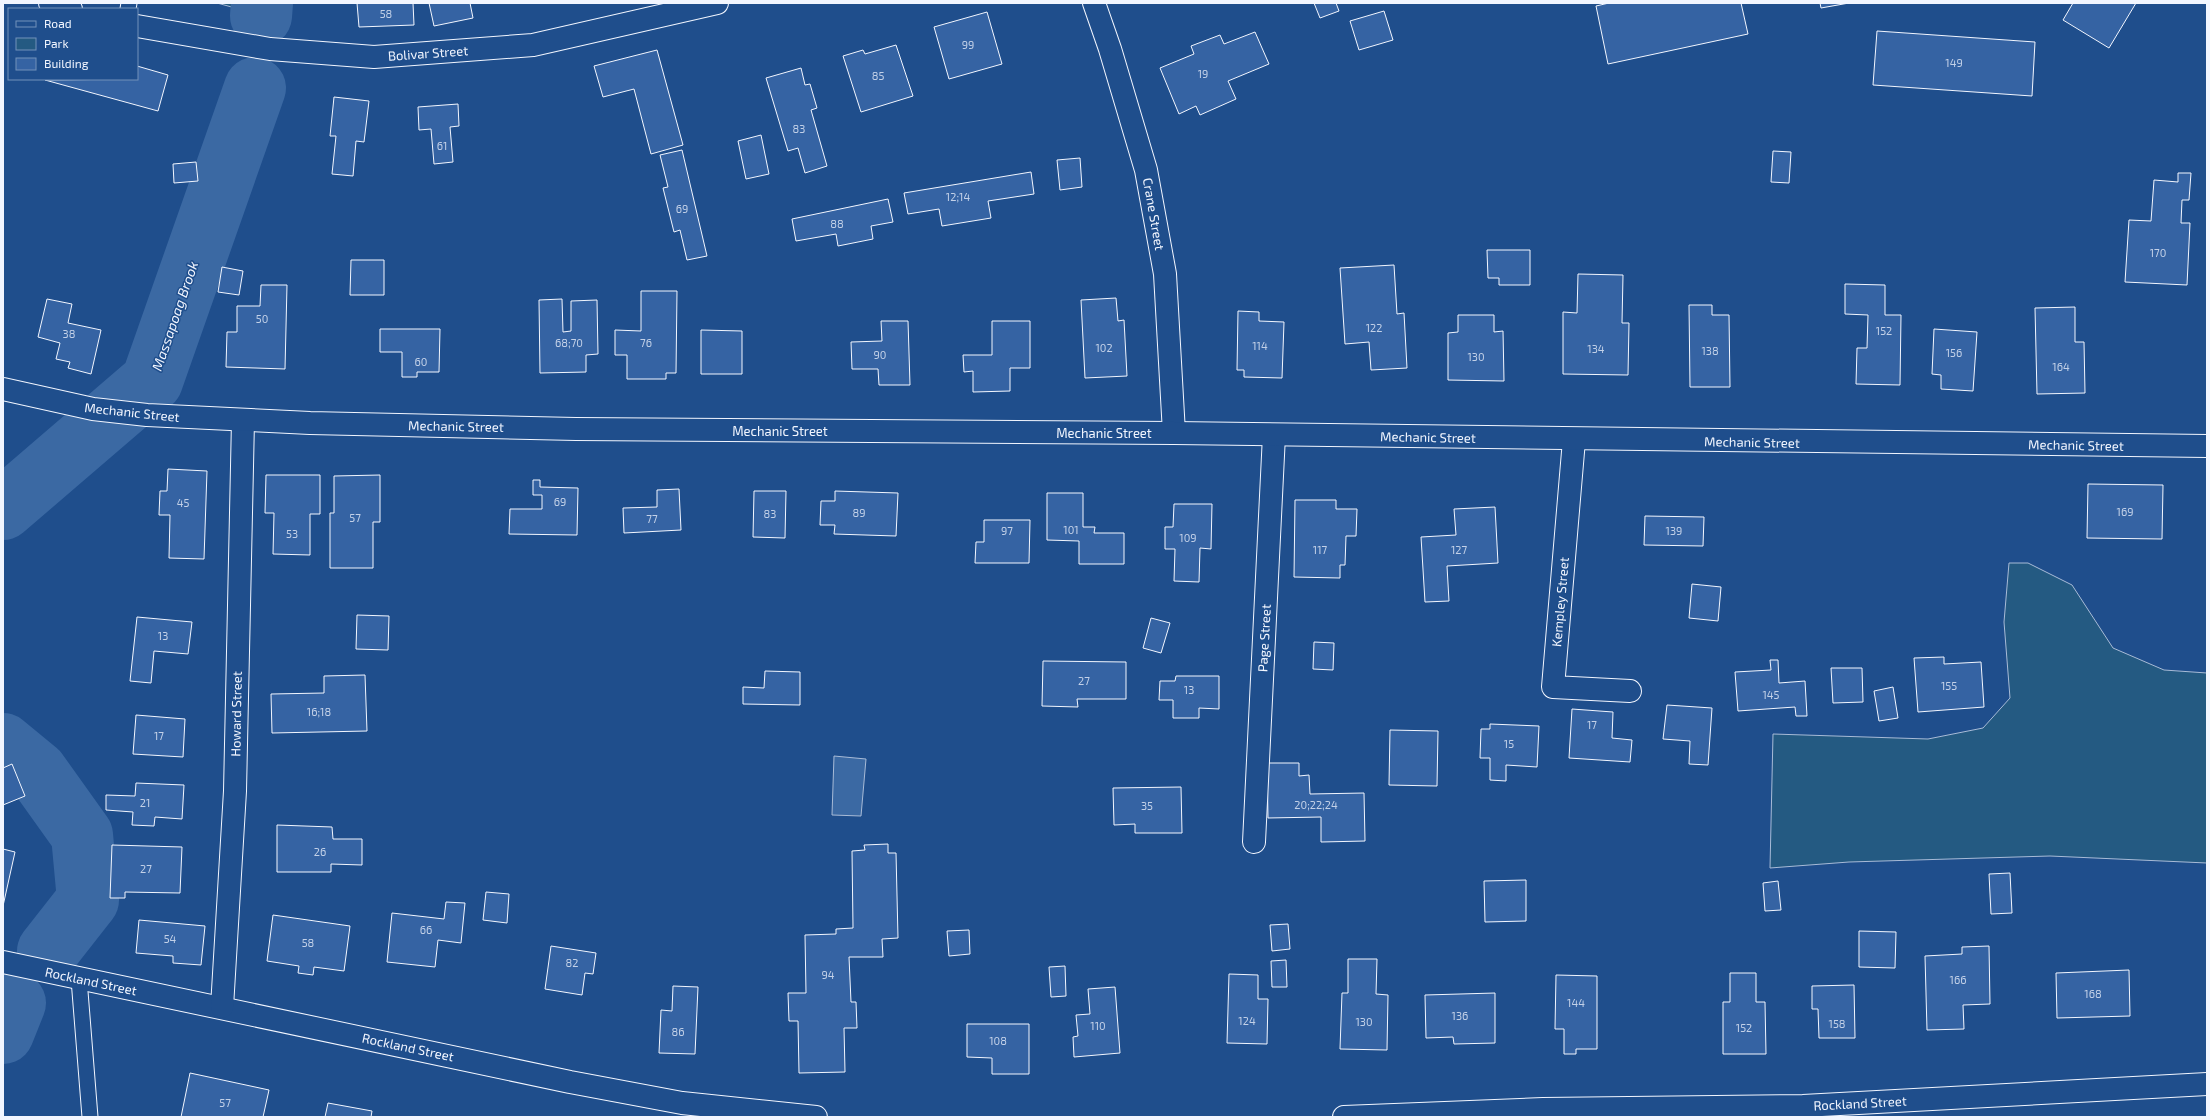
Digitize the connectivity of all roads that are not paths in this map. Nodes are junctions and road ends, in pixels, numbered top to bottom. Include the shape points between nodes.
1 (50, 3) edge
2 (717, 3) edge
3 (1094, 3) edge
4 (68, 8) edge
5 (138, 26) edge
6 (3, 389) edge
7 (243, 420) junction
8 (1174, 433) junction
9 (1274, 435) junction
10 (1574, 440) junction
11 (2207, 446) edge
12 (1630, 691) dead end
13 (1254, 842) dead end
14 (3, 962) edge
15 (79, 979) junction
16 (222, 1007) junction
17 (2207, 1084) edge
18 (1543, 1113) edge
19 (90, 1117) edge
20 (816, 1117) edge
21 (1344, 1117) edge

1 - 4 street
2 - 5 street, Bolivar Street via 533,45 374,57 270,48
3 - 8 street, Crane Street via 1147,177 1165,274
6 - 7 street, Mechanic Street via 93,409 147,416
7 - 8 street, Mechanic Street via 576,429
7 - 16 street, Howard Street via 235,791
8 - 9 street, Mechanic Street
9 - 10 street, Mechanic Street
9 - 13 street, Page Street
10 - 11 street, Mechanic Street
10 - 12 street, Kempley Street via 1553,687
14 - 15 street, Rockland Street
15 - 16 street, Rockland Street
15 - 19 lane
16 - 20 street, Rockland Street via 570,1082 682,1103
17 - 18 street, Rockland Street via 1803,1106
18 - 21 street, Rockland Street

